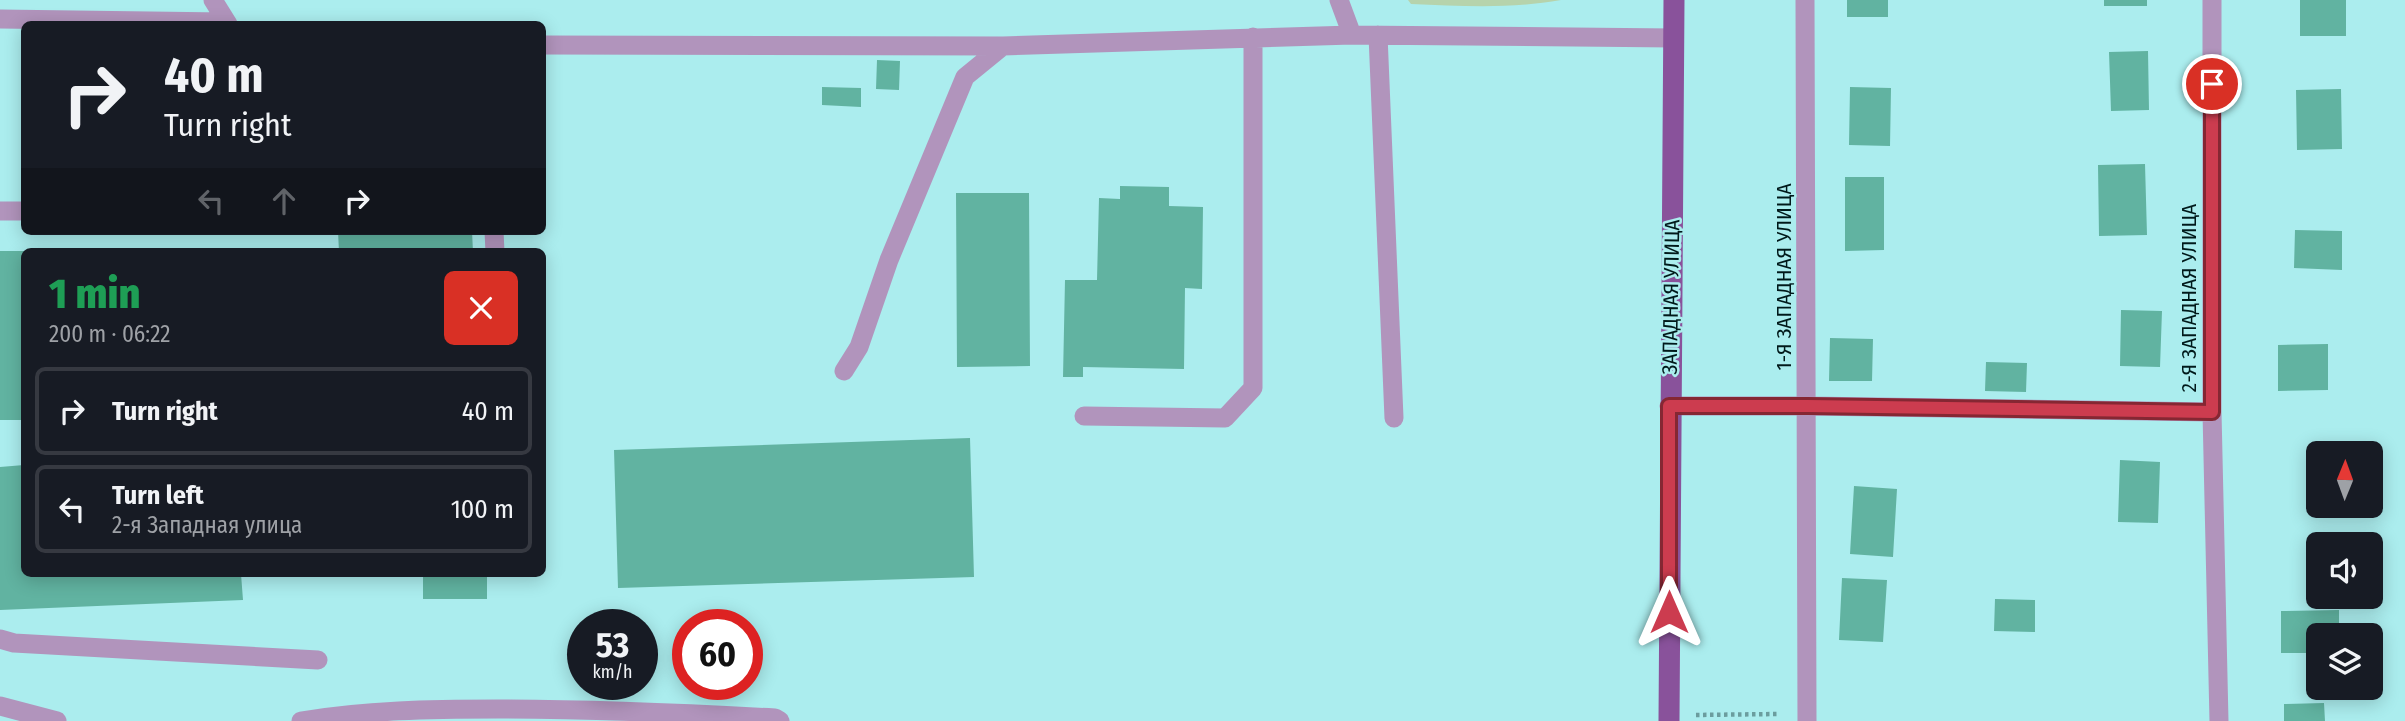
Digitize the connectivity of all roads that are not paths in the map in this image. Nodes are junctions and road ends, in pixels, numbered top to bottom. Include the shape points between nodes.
1 (213, 0) edge
2 (1339, 0) edge
3 (1674, 0) edge
4 (1805, 0) edge
5 (2212, 0) edge
6 (0, 19) edge
7 (90, 21) edge
8 (224, 21) edge
9 (1352, 35) junction
10 (1378, 35) junction
11 (1254, 37) junction
12 (1674, 38) junction
13 (546, 45) edge
14 (1003, 46) junction
15 (0, 211) edge
16 (21, 211) edge
17 (845, 371) dead end
18 (1669, 406) junction
19 (1808, 406) junction
20 (2212, 412) junction
21 (1084, 416) dead end
22 (1394, 418) dead end
23 (0, 639) edge
24 (318, 660) dead end
25 (0, 706) edge
26 (440, 715) edge
27 (553, 715) edge
28 (655, 716) edge
29 (1807, 717) edge
30 (1669, 718) edge
31 (57, 721) edge
32 (301, 721) edge
33 (780, 721) edge
34 (2219, 721) edge

1 - 8 lane
2 - 9 lane
3 - 12 main road, ЗАПАДНАЯ УЛИЦА
4 - 19 lane, 1-Я ЗАПАДНАЯ УЛИЦА
5 - 20 lane, 2-Я ЗАПАДНАЯ УЛИЦА
6 - 7 lane
9 - 10 lane
9 - 11 lane
10 - 12 lane
10 - 22 lane
11 - 14 lane
11 - 21 lane via 1253,388 1225,418
12 - 18 main road, ЗАПАДНАЯ УЛИЦА
13 - 14 lane
14 - 17 lane via 965,77 888,260 859,346
15 - 16 lane
18 - 19 lane
18 - 30 main road, ЗАПАДНАЯ УЛИЦА
19 - 20 lane
19 - 29 lane, 1-Я ЗАПАДНАЯ УЛИЦА
20 - 34 lane, 2-Я ЗАПАДНАЯ УЛИЦА
23 - 24 lane
25 - 31 lane
26 - 27 lane
26 - 32 lane via 335,715
27 - 28 lane
28 - 33 lane

